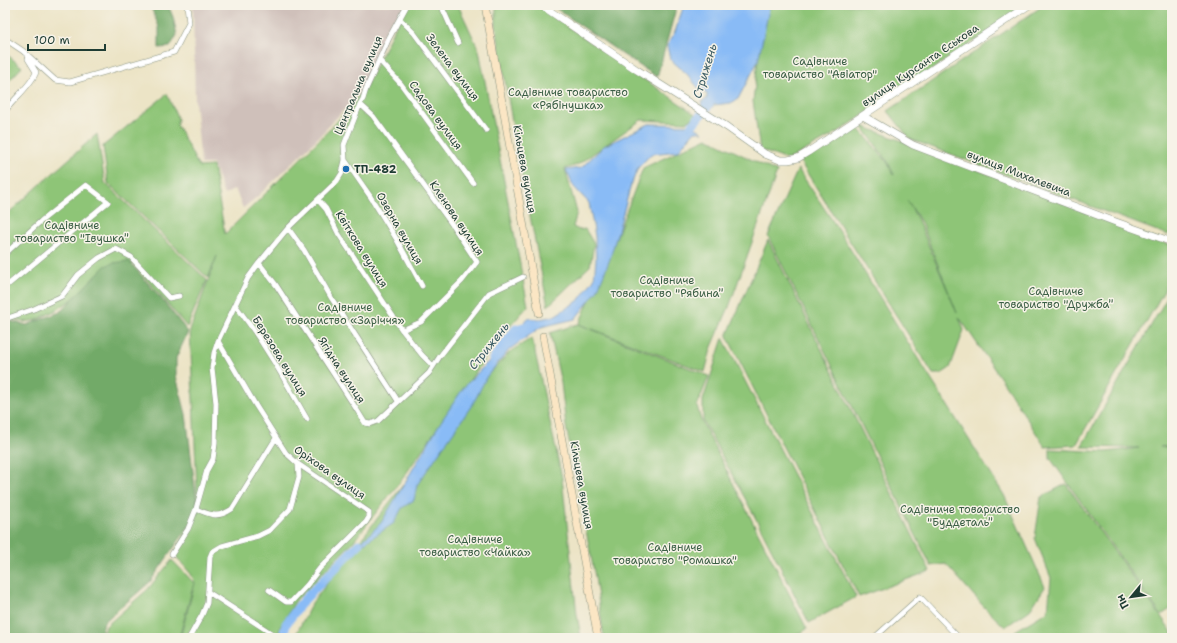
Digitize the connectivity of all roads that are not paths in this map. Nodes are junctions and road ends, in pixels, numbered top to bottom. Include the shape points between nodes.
1 (187, 5) edge
2 (407, 5) edge
3 (441, 5) edge
4 (485, 5) edge
5 (542, 5) edge
6 (1029, 5) edge
7 (400, 19) junction
8 (5, 39) edge
9 (458, 43) dead end
10 (23, 51) junction
11 (379, 60) junction
12 (360, 104) junction
13 (5, 111) edge
14 (863, 116) junction
15 (486, 130) dead end
16 (345, 160) junction
17 (473, 183) dead end
18 (318, 200) junction
19 (288, 228) junction
20 (1172, 242) edge
21 (5, 254) edge
22 (259, 263) junction
23 (523, 277) dead end
24 (5, 283) edge
25 (422, 286) dead end
26 (179, 296) dead end
27 (236, 306) junction
28 (539, 313) dead end
29 (5, 319) edge
30 (402, 330) junction
31 (543, 336) dead end
32 (218, 341) junction
33 (433, 366) junction
34 (398, 401) junction
35 (306, 419) dead end
36 (276, 438) junction
37 (298, 464) junction
38 (196, 509) junction
39 (172, 554) dead end
40 (269, 590) dead end
41 (208, 592) junction
42 (271, 634) dead end
43 (189, 638) edge
44 (598, 638) edge
45 (874, 638) edge
46 (959, 638) edge

1 - 10 street via 189,23 174,52 78,80 55,80
2 - 7 street, Центральна вулиця
3 - 9 street
4 - 28 main road, Кільцева вулиця
5 - 14 street, вулиця Курсанта Єськова via 765,154 780,160 798,158
6 - 14 street, вулиця Курсанта Єськова
7 - 11 street, Центральна вулиця
7 - 15 street, Зелена вулиця via 414,33
8 - 10 street
10 - 13 street via 36,72
11 - 12 street, Центральна вулиця
11 - 17 street, Садова вулиця via 401,84
12 - 16 street, Центральна вулиця via 344,145
12 - 30 street, Кленова вулиця via 373,116 391,140 478,262 421,322
14 - 20 street, вулиця Михалевича via 913,145
16 - 18 street, Центральна вулиця via 342,173
16 - 25 street, Озерна вулиця via 374,202
18 - 19 street, Центральна вулиця
18 - 30 street, Квіткова вулиця
19 - 22 street, Центральна вулиця
19 - 34 street
21 - 24 street via 86,185 108,202 10,284
22 - 27 street, Центральна вулиця via 248,278
22 - 34 street, Ягідна вулиця via 276,285 365,423 378,421
23 - 33 street via 489,293
26 - 29 street via 169,298 131,257 116,249 99,258 78,275 62,296
27 - 32 street, Центральна вулиця
27 - 35 street, Березова вулиця via 280,371
30 - 33 street, Квіткова вулиця
31 - 44 main road, Кільцева вулиця
32 - 36 street, Оріхова вулиця
32 - 38 street, Центральна вулиця via 212,368 216,403 215,444 213,459 207,470
33 - 34 street via 429,373
36 - 37 street, Оріхова вулиця via 286,453
36 - 38 street via 232,509 217,516
37 - 40 street, Оріхова вулиця via 369,512 369,516 291,602 286,602
37 - 41 street via 299,477 290,508 270,530 222,546 212,552
38 - 39 street, Центральна вулиця via 188,529
41 - 42 street
41 - 43 street via 207,603
45 - 46 street via 920,597

